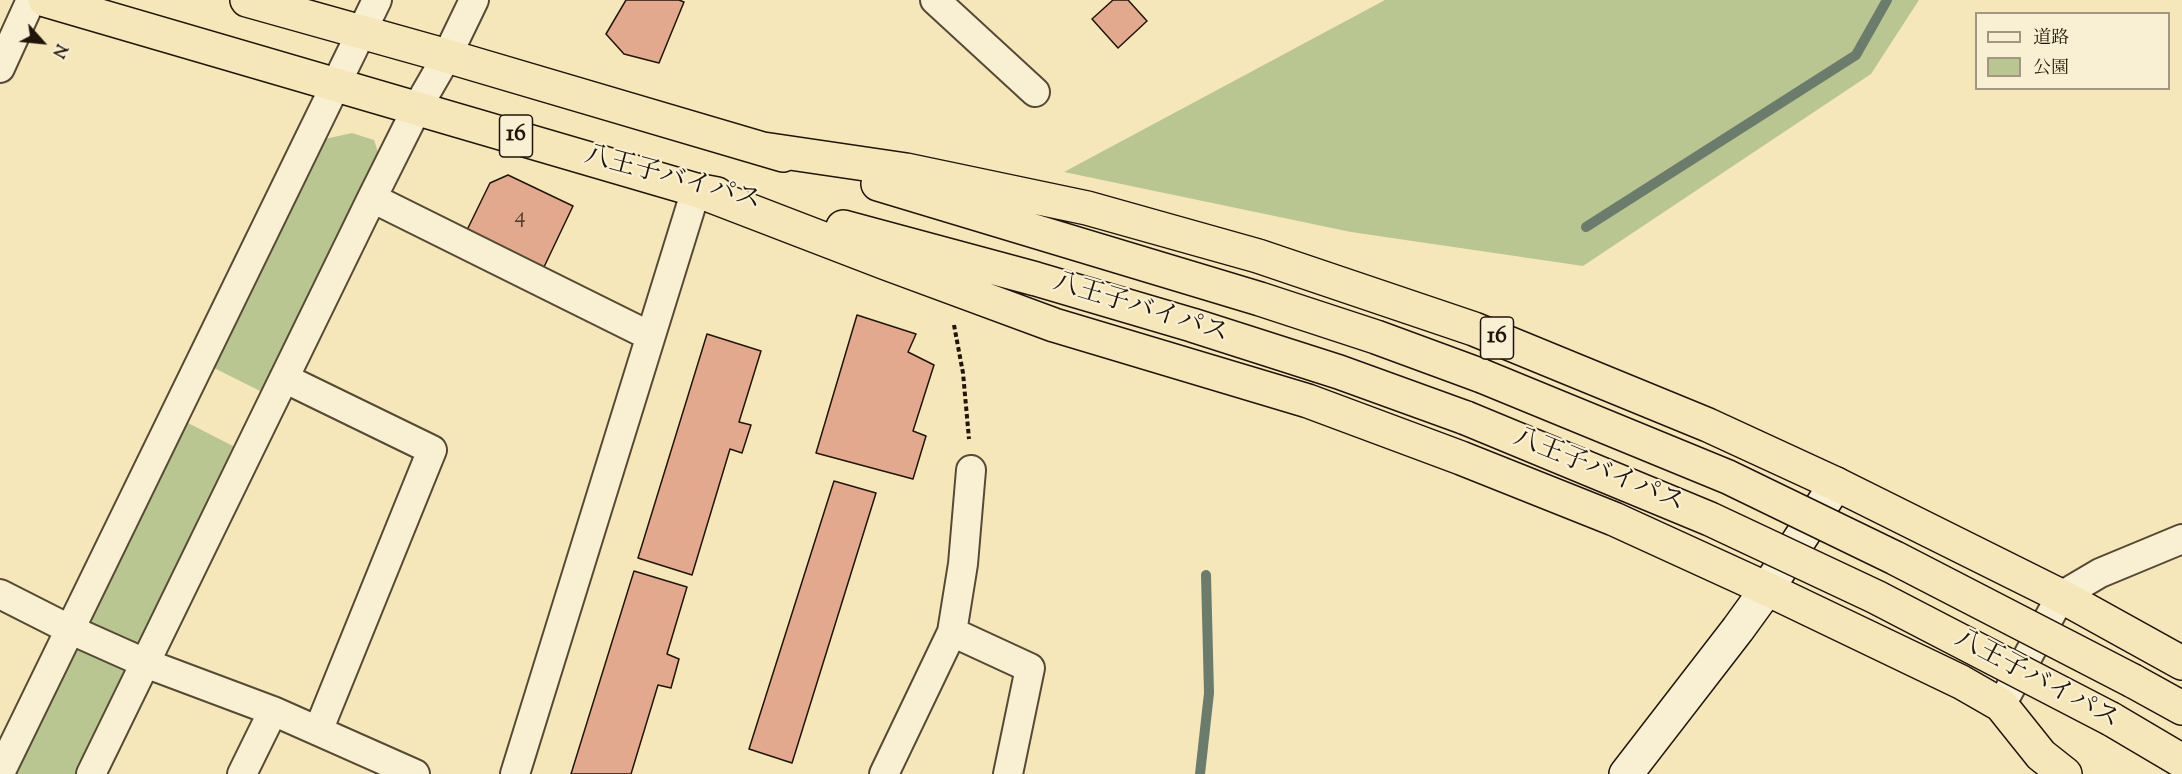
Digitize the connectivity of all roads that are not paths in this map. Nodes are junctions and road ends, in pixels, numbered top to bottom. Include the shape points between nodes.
1 (31, 0) edge
2 (45, 0) edge
3 (247, 0) edge
4 (377, 0) edge
5 (474, 0) edge
6 (935, 0) edge
7 (361, 32) junction
8 (447, 56) junction
9 (0, 68) edge
10 (334, 85) junction
11 (1035, 92) dead end
12 (417, 108) junction
13 (763, 149) junction
14 (696, 190) junction
15 (372, 198) junction
16 (650, 336) junction
17 (284, 378) junction
18 (971, 470) road end
19 (1836, 484) junction
20 (2182, 539) edge
21 (1767, 589) junction
22 (0, 594) edge
23 (2061, 596) junction
24 (71, 630) junction
25 (952, 632) junction
26 (145, 663) junction
27 (2182, 663) edge
28 (2001, 705) junction
29 (2182, 708) edge
30 (273, 711) junction
31 (318, 731) junction
32 (2182, 761) edge
33 (0, 773) edge
34 (92, 774) edge
35 (242, 774) edge
36 (415, 774) edge
37 (515, 774) edge
38 (884, 774) edge
39 (1008, 774) edge
40 (1626, 774) edge
41 (2065, 774) edge

1 - 9 street
2 - 10 highway, 八王子バイパス / 16
3 - 7 highway, 八王子バイパス / 16
4 - 7 street
5 - 8 street
6 - 11 street
7 - 8 highway, 八王子バイパス / 16
7 - 10 street
8 - 12 street
8 - 13 highway, 八王子バイパス / 16
10 - 12 highway, 八王子バイパス / 16
10 - 24 street
12 - 14 highway, 八王子バイパス / 16
12 - 15 street
13 - 19 highway, 16 via 906,170 1086,207 1258,256 1474,329 1707,425
13 - 29 highway, 八王子バイパス / 16, bridge via 1260,299 1482,376 1728,477 1895,558
14 - 16 street
14 - 21 highway via 1054,324 1308,401 1614,519
14 - 32 highway, 八王子バイパス / 16, bridge via 758,203 1181,321 1466,418 1720,523 1876,597 2111,719
15 - 16 street
15 - 17 street
16 - 37 street
17 - 26 street
17 - 31 street via 432,450
18 - 25 street via 963,564
19 - 21 street
19 - 23 highway, 16
20 - 23 street via 2100,573
21 - 28 highway
21 - 40 street
22 - 24 street
23 - 27 highway, 16
23 - 28 street
24 - 26 street
24 - 33 street
25 - 38 street
25 - 39 street via 1030,668
26 - 30 street
26 - 34 street
28 - 41 highway via 2041,755
30 - 31 street
30 - 35 street
31 - 36 street

